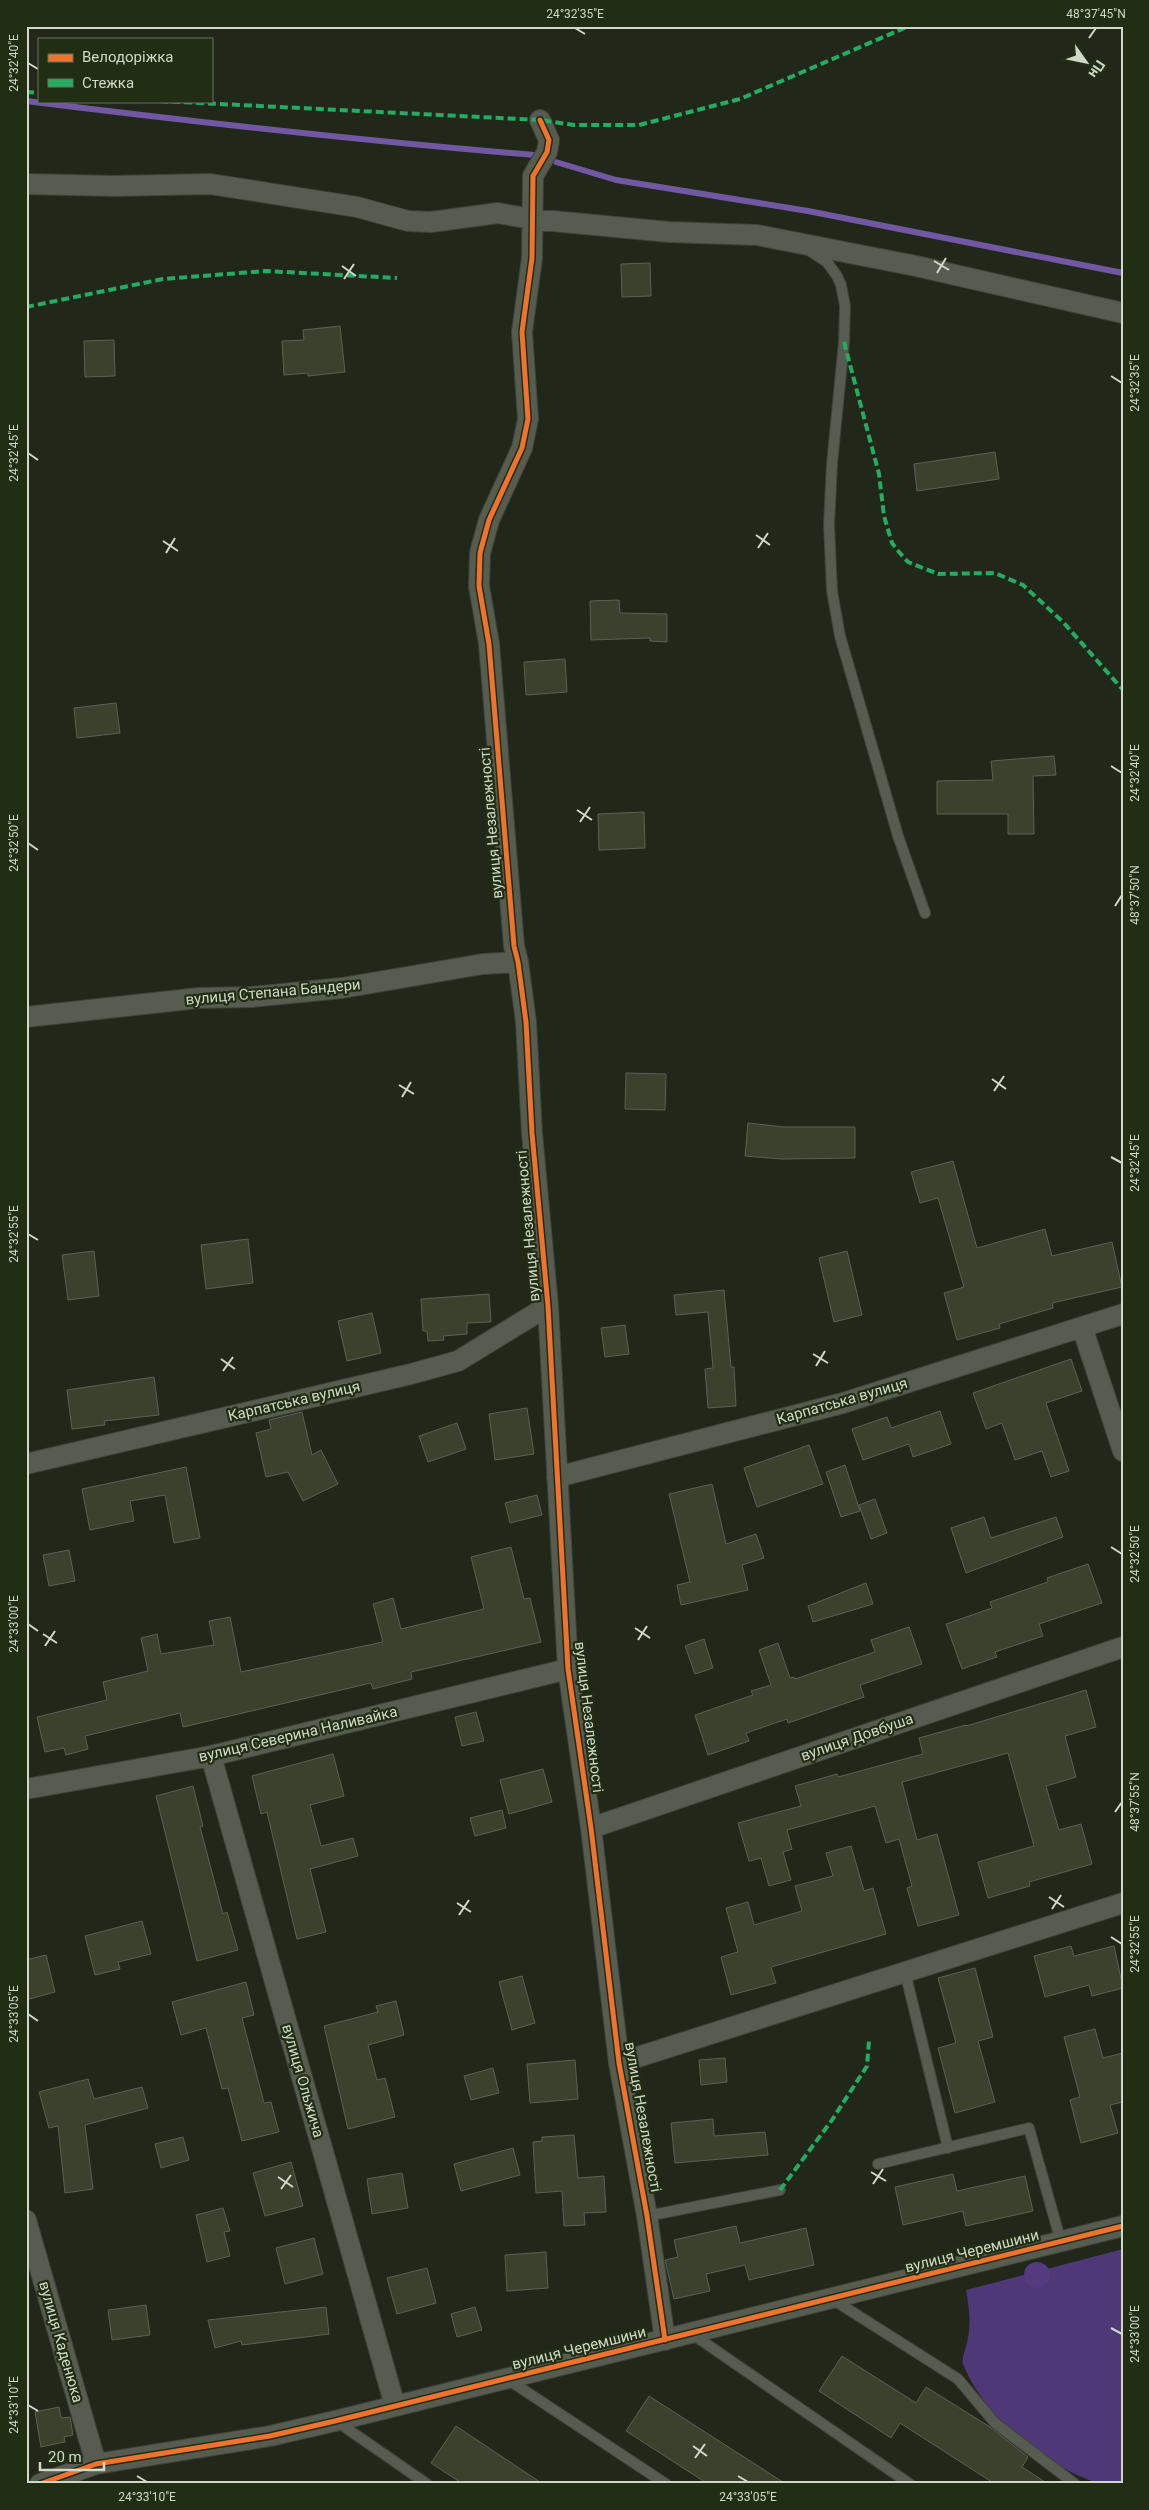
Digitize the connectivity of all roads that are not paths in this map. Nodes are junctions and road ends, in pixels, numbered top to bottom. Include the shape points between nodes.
1 (540, 120) dead end
2 (26, 184) edge
3 (531, 219) junction
4 (786, 241) junction
5 (1123, 313) edge
6 (925, 913) dead end
7 (518, 962) junction
8 (26, 1017) edge
9 (548, 1306) junction
10 (1123, 1314) edge
11 (1082, 1327) junction
12 (1123, 1451) edge
13 (26, 1464) edge
14 (557, 1477) junction
15 (1123, 1647) edge
16 (568, 1670) junction
17 (211, 1756) junction
18 (26, 1789) edge
19 (591, 1828) junction
20 (1123, 1903) edge
21 (905, 1972) junction
22 (619, 2063) junction
23 (948, 2148) junction
24 (878, 2164) dead end
25 (780, 2190) dead end
26 (647, 2216) junction
27 (26, 2220) edge
28 (1123, 2226) edge
29 (1061, 2242) junction
30 (831, 2299) junction
31 (692, 2334) junction
32 (665, 2340) junction
33 (507, 2379) junction
34 (395, 2406) junction
35 (335, 2421) junction
36 (96, 2464) junction
37 (40, 2484) edge
38 (427, 2484) edge
39 (666, 2484) edge
40 (910, 2484) edge
41 (1075, 2484) edge

1 - 3 street, вулиця Незалежності via 549,140 547,152 533,176
2 - 3 street via 210,184 357,207 408,221 431,222 498,213
3 - 4 street via 669,232 756,235
3 - 7 street, вулиця Незалежності via 532,258 522,332 528,419 522,448 488,520 480,554 479,586 490,644 513,937
4 - 5 street via 916,266
4 - 6 lane via 827,262 841,285 845,306 844,342 830,516 832,591 840,636 898,836
7 - 8 street, вулиця Степана Бандери via 483,964 342,988 252,997 199,998
7 - 9 street, вулиця Незалежності via 526,1022 532,1133
9 - 13 street, Карпатська вулиця via 458,1361
9 - 14 street, вулиця Незалежності
10 - 11 street, Карпатська вулиця
11 - 12 street
11 - 14 street, Карпатська вулиця via 844,1403
14 - 16 street, вулиця Незалежності
15 - 19 street, вулиця Довбуша
16 - 17 street, вулиця Северина Наливайка
16 - 19 street, вулиця Незалежності
17 - 18 street, вулиця Северина Наливайка
17 - 34 street, вулиця Ольжича
19 - 22 street, вулиця Незалежності
20 - 21 street
21 - 22 street
21 - 23 lane
22 - 26 street, вулиця Незалежності
23 - 24 lane
23 - 29 lane via 1029,2128
25 - 26 lane
26 - 32 street, вулиця Незалежності
27 - 36 street, вулиця Каденюка
28 - 29 street, вулиця Черемшини
29 - 30 street, вулиця Черемшини
30 - 31 street, вулиця Черемшини
30 - 41 lane via 958,2379 995,2423
31 - 32 street, вулиця Черемшини
31 - 40 lane
32 - 33 street, вулиця Черемшини
33 - 34 street, вулиця Черемшини
33 - 39 lane
34 - 35 street, вулиця Черемшини
35 - 36 street, вулиця Черемшини via 270,2436
35 - 38 lane
36 - 37 street, вулиця Черемшини

